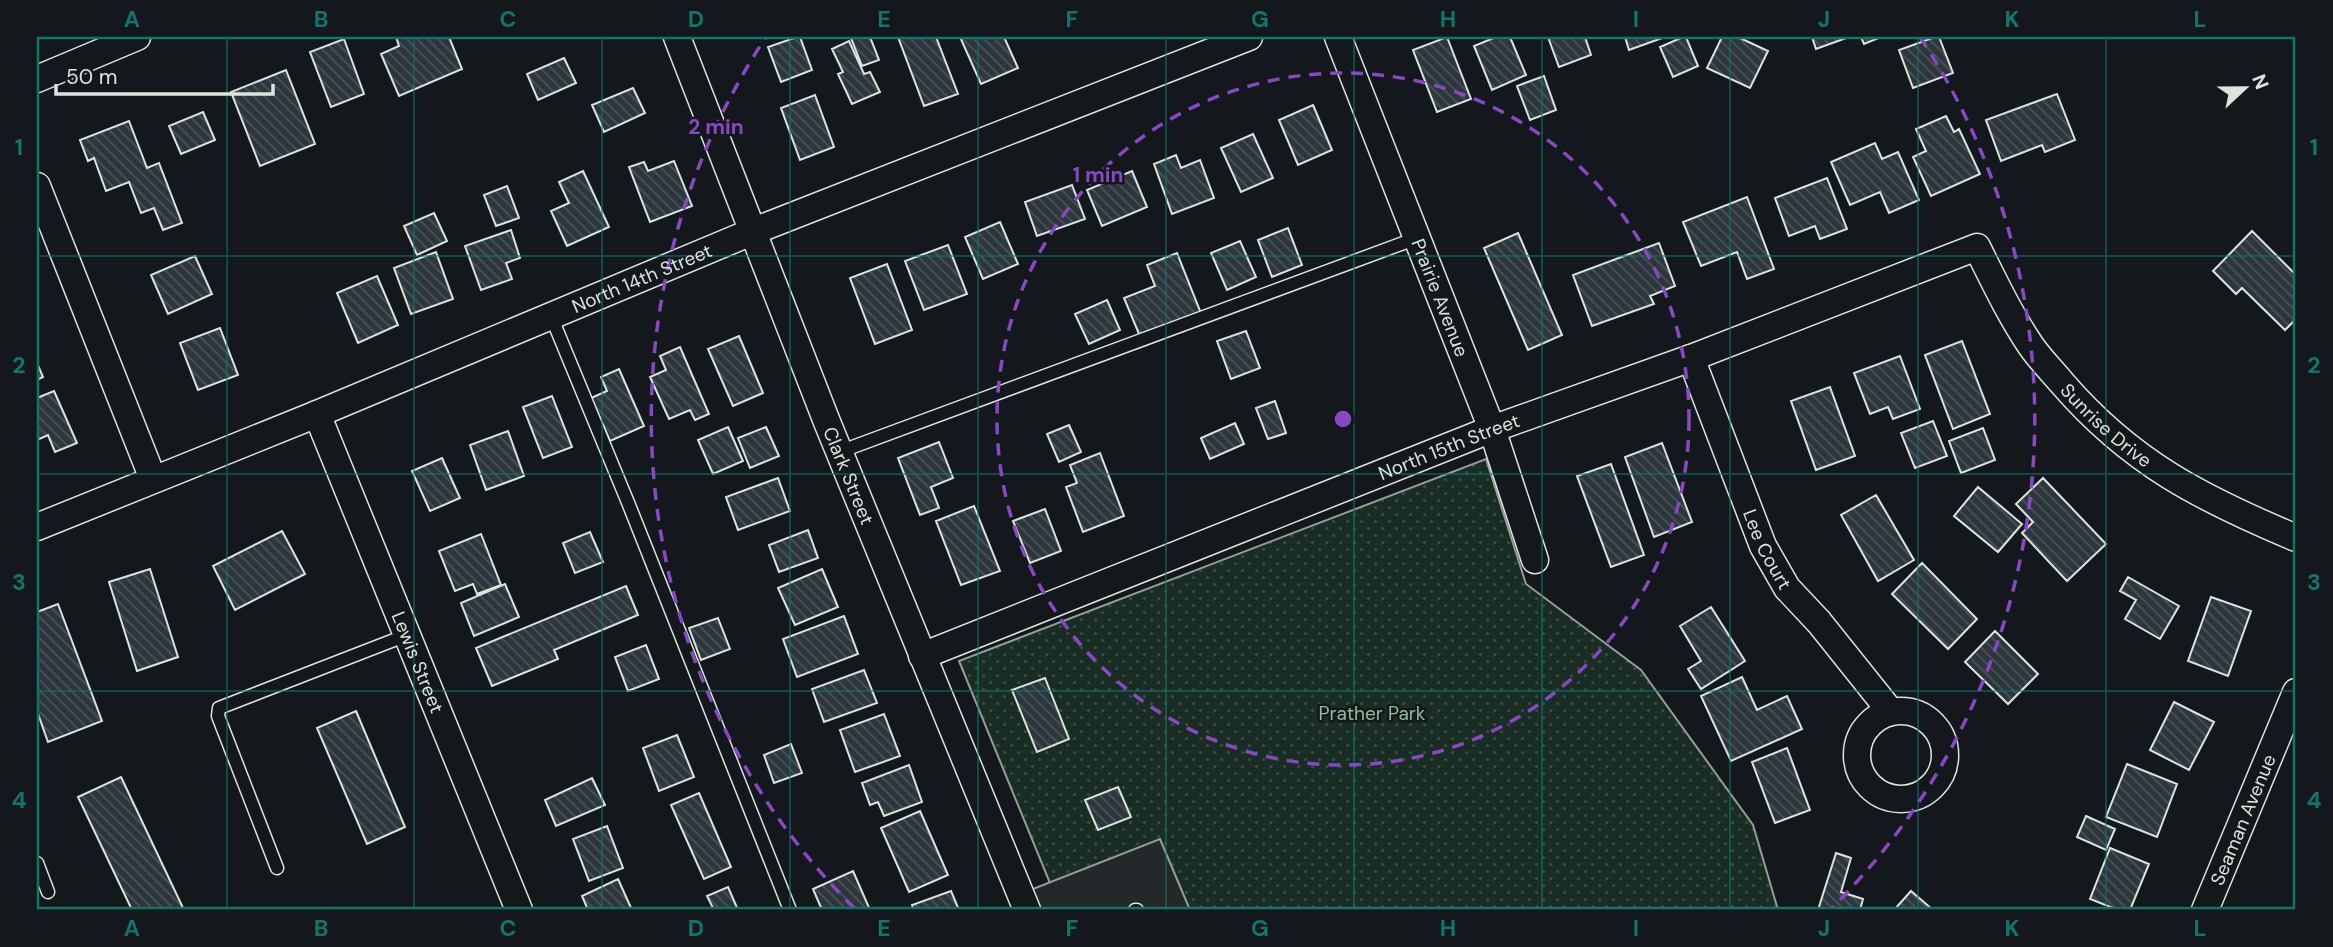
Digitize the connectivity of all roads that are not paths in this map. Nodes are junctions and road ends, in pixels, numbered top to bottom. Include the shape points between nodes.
1 (137, 37) edge
2 (677, 37) edge
3 (1249, 37) edge
4 (1338, 37) edge
5 (37, 79) edge
6 (37, 186) edge
7 (754, 230) junction
8 (1417, 237) junction
9 (1977, 247) joint
10 (551, 316) junction
11 (1691, 358) junction
12 (317, 414) junction
13 (1492, 429) junction
14 (839, 452) junction
15 (153, 479) junction
16 (37, 527) edge
17 (2296, 538) edge
18 (1535, 560) dead end
19 (407, 635) junction
20 (922, 656) junction
21 (2296, 692) edge
22 (1891, 712) dead end
23 (37, 863) edge
24 (277, 868) dead end
25 (48, 892) dead end
26 (519, 910) edge
27 (790, 910) edge
28 (1027, 910) edge
29 (2205, 910) edge

1 - 5 street
2 - 7 street, Clark Street
3 - 7 street, North 14th Street
4 - 8 street, Prairie Avenue
6 - 15 street
7 - 10 street, North 14th Street
7 - 14 street, Clark Street
8 - 13 street, Prairie Avenue
8 - 14 lane
9 - 11 street, North 15th Street
9 - 17 street, Sunrise Drive via 2032,348 2108,431 2163,474
10 - 12 street, North 14th Street
10 - 27 lane
11 - 13 street, North 15th Street
11 - 22 street, Lee Court via 1763,546 1787,588
12 - 15 street, North 14th Street
12 - 19 street, Lewis Street
13 - 18 street, Prairie Avenue
13 - 20 street, North 15th Street
14 - 20 street, Clark Street
15 - 16 street, North 14th Street
19 - 24 lane via 219,708 218,716
19 - 26 street, Lewis Street
20 - 28 street, Clark Street
21 - 29 street, Seaman Avenue
23 - 25 lane

